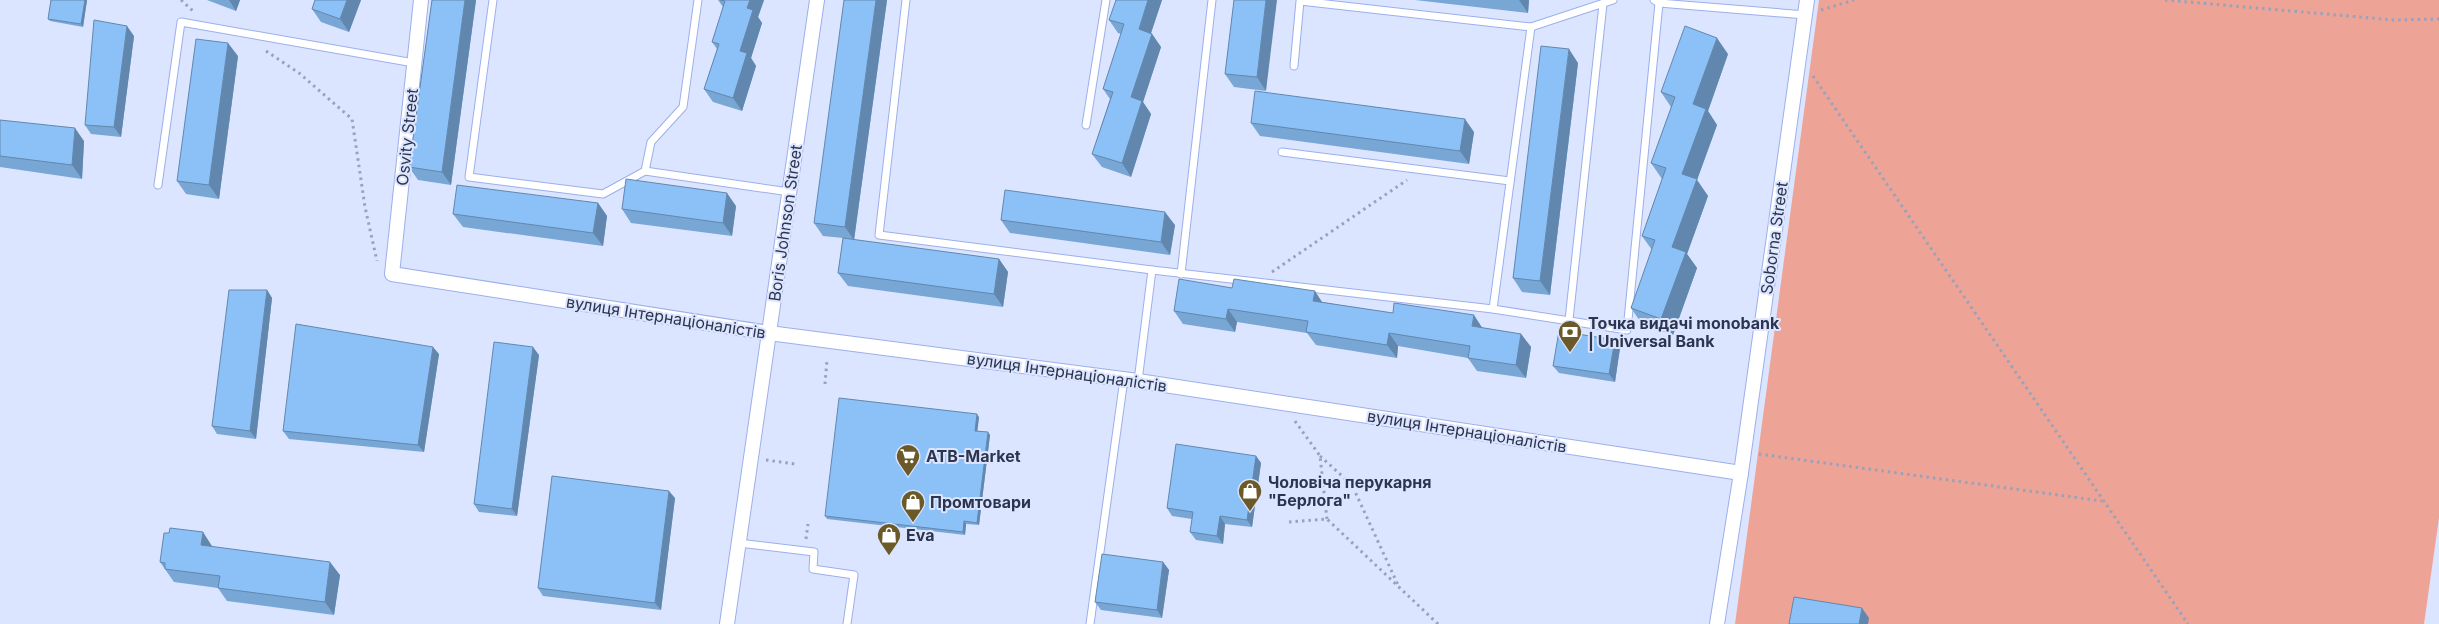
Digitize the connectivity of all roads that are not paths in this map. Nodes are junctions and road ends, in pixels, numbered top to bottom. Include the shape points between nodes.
1 (421, 0) edge
2 (493, 0) edge
3 (698, 0) edge
4 (817, 0) edge
5 (906, 0) edge
6 (1106, 0) edge
7 (1212, 0) edge
8 (1613, 0) edge
9 (1807, 0) edge
10 (1657, 2) edge
11 (1603, 4) junction
12 (1806, 15) junction
13 (1531, 27) junction
14 (414, 63) junction
15 (1294, 66) dead end
16 (1086, 125) dead end
17 (1282, 152) dead end
18 (645, 171) junction
19 (1510, 182) junction
20 (158, 185) dead end
21 (789, 192) junction
22 (1152, 270) junction
23 (392, 274) joint
24 (1181, 274) junction
25 (1493, 309) junction
26 (1569, 320) junction
27 (769, 333) junction
28 (1124, 379) junction
29 (1138, 381) junction
30 (1741, 473) junction
31 (739, 543) junction
32 (727, 624) edge
33 (732, 624) edge
34 (847, 624) edge
35 (1090, 624) edge
36 (1717, 624) edge

1 - 14 street, Osvity Street
2 - 18 lane via 469,178 603,194
3 - 18 lane via 683,107 651,142
4 - 21 street, Boris Johnson Street
5 - 22 lane via 879,235
6 - 16 lane
7 - 24 lane
8 - 11 lane
9 - 12 street, Soborna Street
10 - 12 lane
10 - 26 lane via 1627,330
11 - 13 lane
11 - 26 lane
12 - 30 street, Soborna Street
13 - 15 lane via 1300,1
13 - 19 lane
14 - 20 lane via 181,22
14 - 23 street, Osvity Street
17 - 19 lane
18 - 21 lane
19 - 25 lane
21 - 27 street, Boris Johnson Street
22 - 24 lane
22 - 29 lane
23 - 27 street, вулиця Інтернаціоналістів
24 - 25 lane
25 - 26 lane
27 - 28 street, вулиця Інтернаціоналістів
27 - 31 street, Boris Johnson Street
28 - 29 street, вулиця Інтернаціоналістів
28 - 35 lane
29 - 30 street, вулиця Інтернаціоналістів
30 - 36 street, Soborna Street
31 - 32 street, Boris Johnson Street
31 - 34 lane via 814,552 813,569 854,575
32 - 33 lane

